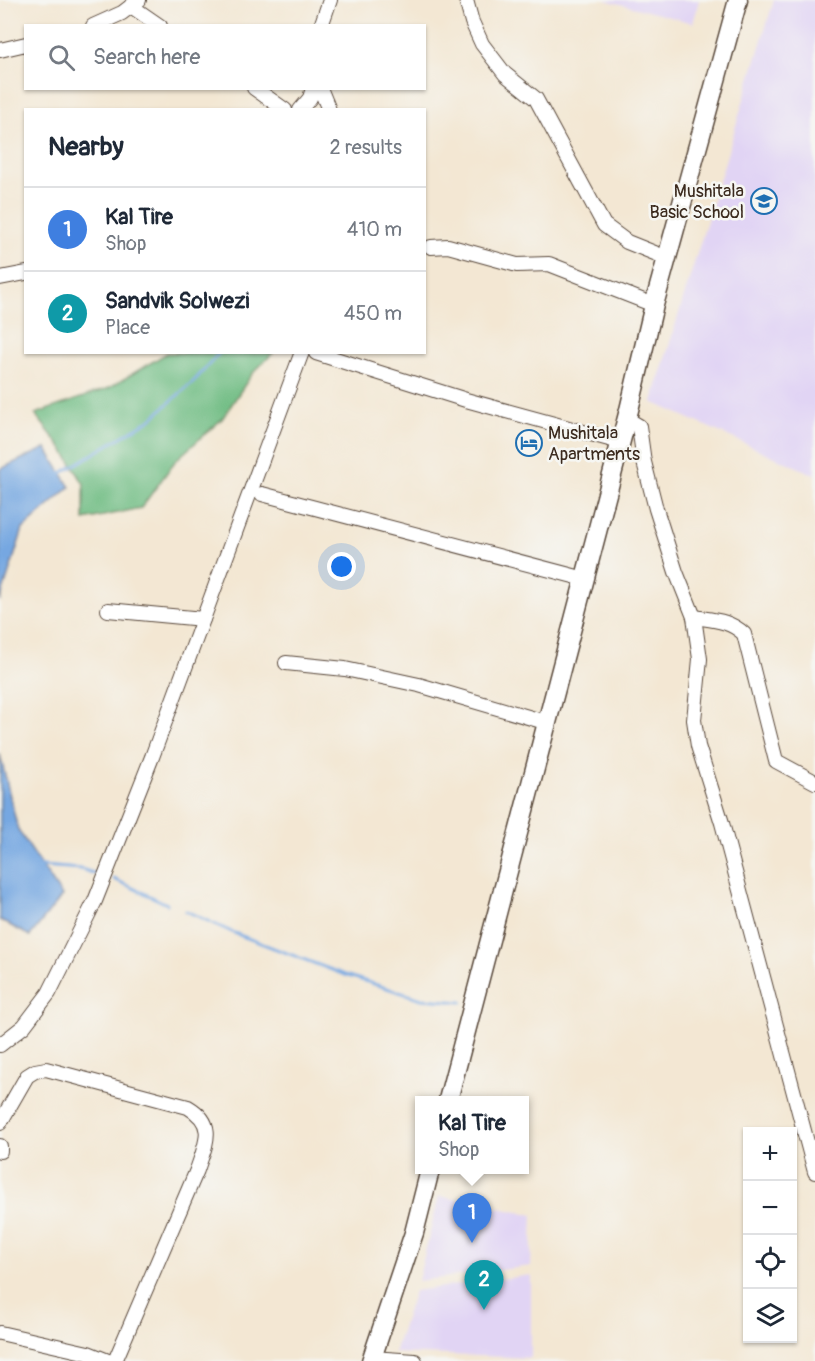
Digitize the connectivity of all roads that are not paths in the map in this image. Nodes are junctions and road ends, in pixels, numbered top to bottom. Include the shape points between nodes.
1 (330, 0) edge
2 (466, 0) edge
3 (738, 0) edge
4 (135, 3) edge
5 (97, 24) edge
6 (158, 24) edge
7 (322, 24) edge
8 (24, 44) edge
9 (0, 50) edge
10 (257, 90) edge
11 (312, 90) edge
12 (321, 90) edge
13 (282, 108) edge
14 (302, 108) edge
15 (328, 108) edge
16 (431, 247) dead end
17 (667, 258) junction
18 (24, 273) edge
19 (0, 278) edge
20 (654, 305) junction
21 (301, 354) edge
22 (322, 354) edge
23 (627, 419) junction
24 (620, 442) junction
25 (262, 494) dead end
26 (585, 579) junction
27 (108, 610) dead end
28 (694, 617) junction
29 (203, 619) junction
30 (286, 663) dead end
31 (545, 722) junction
32 (815, 782) edge
33 (0, 1045) edge
34 (449, 1096) edge
35 (0, 1123) edge
36 (0, 1146) edge
37 (0, 1151) edge
38 (815, 1172) edge
39 (429, 1174) edge
40 (0, 1333) edge
41 (372, 1360) edge
42 (108, 1361) edge
43 (115, 1361) edge
44 (415, 1361) edge

1 - 7 street
2 - 17 street via 482,44 505,74 536,99 604,225 627,242
3 - 17 main road
4 - 5 street
4 - 6 street
8 - 9 street
10 - 13 street
11 - 14 street
12 - 15 street
16 - 20 street via 448,246 517,266 549,264
17 - 20 main road
18 - 19 street
20 - 23 main road
21 - 29 street
22 - 24 street via 466,400
23 - 24 main road
23 - 28 street via 639,426 656,509
24 - 26 main road
25 - 26 street
26 - 31 main road
27 - 29 street
28 - 32 street via 725,622 744,634 776,761
28 - 38 street via 700,659 694,720 698,747
29 - 33 street via 132,808 70,954 49,993 24,1026
30 - 31 street via 345,669 419,685
31 - 34 main road
35 - 43 street via 27,1076 46,1069 188,1107 201,1115 207,1125 207,1140 197,1170
36 - 37 street
39 - 41 main road via 408,1253
40 - 42 street
41 - 44 street

